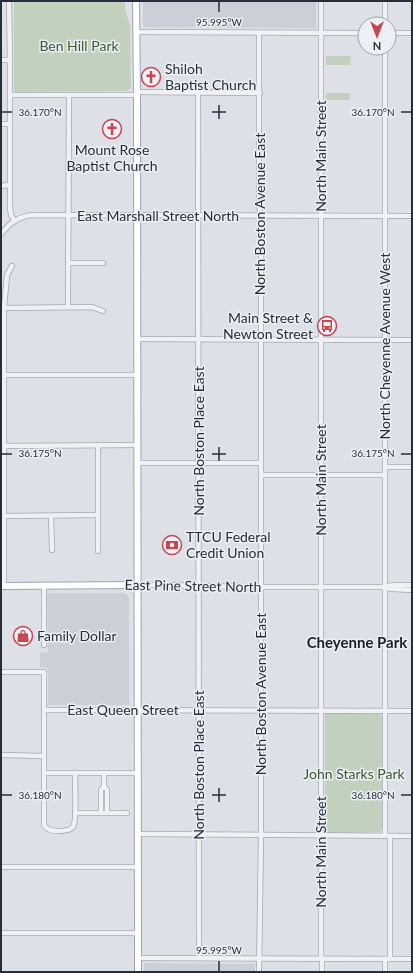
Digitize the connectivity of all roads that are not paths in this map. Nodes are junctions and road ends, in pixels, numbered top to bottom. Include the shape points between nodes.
1 (9, 1) edge
2 (136, 1) edge
3 (321, 1) edge
4 (385, 1) edge
5 (385, 16) edge
6 (136, 32) junction
7 (260, 33) junction
8 (321, 33) junction
9 (357, 33) edge
10 (397, 33) edge
11 (412, 33) edge
12 (385, 56) edge
13 (1, 60) edge
14 (10, 60) junction
15 (198, 92) junction
16 (137, 93) junction
17 (260, 93) junction
18 (10, 95) junction
19 (69, 95) junction
20 (1, 124) edge
21 (10, 124) junction
22 (1, 186) edge
23 (9, 186) junction
24 (137, 215) junction
25 (68, 216) junction
26 (198, 216) junction
27 (260, 216) junction
28 (321, 216) junction
29 (385, 216) junction
30 (412, 216) edge
31 (14, 221) junction
32 (1, 234) edge
33 (68, 263) junction
34 (103, 263) dead end
35 (12, 266) dead end
36 (68, 307) junction
37 (3, 308) edge
38 (102, 311) dead end
39 (136, 339) junction
40 (199, 339) junction
41 (261, 339) junction
42 (321, 340) junction
43 (384, 340) junction
44 (412, 340) edge
45 (3, 375) edge
46 (136, 375) junction
47 (136, 445) junction
48 (3, 446) edge
49 (98, 446) junction
50 (137, 463) junction
51 (199, 463) junction
52 (261, 464) junction
53 (385, 467) junction
54 (412, 467) edge
55 (261, 475) junction
56 (385, 475) junction
57 (321, 476) junction
58 (98, 515) junction
59 (3, 516) edge
60 (51, 516) junction
61 (52, 550) dead end
62 (98, 551) dead end
63 (137, 585) junction
64 (199, 585) junction
65 (412, 585) edge
66 (3, 586) edge
67 (44, 586) junction
68 (261, 587) junction
69 (321, 587) junction
70 (385, 587) junction
71 (412, 590) edge
72 (44, 645) dead end
73 (1, 672) edge
74 (44, 710) junction
75 (137, 710) junction
76 (199, 711) junction
77 (261, 711) junction
78 (321, 711) junction
79 (385, 711) junction
80 (412, 711) edge
81 (1, 755) edge
82 (44, 756) junction
83 (44, 773) junction
84 (75, 773) junction
85 (104, 773) junction
86 (137, 773) junction
87 (75, 813) junction
88 (104, 813) junction
89 (127, 813) dead end
90 (137, 834) junction
91 (199, 834) junction
92 (261, 835) junction
93 (321, 835) junction
94 (387, 836) junction
95 (412, 836) edge
96 (1, 867) edge
97 (137, 867) junction
98 (1, 933) edge
99 (138, 933) junction
100 (138, 958) junction
101 (199, 958) junction
102 (260, 958) junction
103 (387, 958) junction
104 (322, 959) junction
105 (412, 959) edge
106 (138, 972) edge
107 (259, 972) edge
108 (322, 972) edge
109 (385, 972) edge

1 - 14 street
2 - 6 main road
3 - 8 street, North Main Street
4 - 5 street
6 - 7 street
6 - 16 main road
7 - 8 street
7 - 17 street, North Boston Avenue East
8 - 9 street
8 - 28 street, North Main Street
10 - 11 street
12 - 29 street, North Cheyenne Avenue West
13 - 14 street
14 - 18 street
15 - 16 street
15 - 17 street
15 - 26 street, North Boston Place East
16 - 19 street
16 - 24 main road
17 - 27 street, North Boston Avenue East
18 - 19 street
18 - 21 street
19 - 25 street
20 - 21 street
21 - 23 street
22 - 23 street
23 - 31 street via 11,215
24 - 25 street, East Marshall Street North
24 - 26 street, East Marshall Street North
24 - 39 main road
25 - 31 street, East Marshall Street North via 24,216
25 - 33 street
26 - 27 street, East Marshall Street North
26 - 40 street, North Boston Place East
27 - 28 street, East Marshall Street North
27 - 41 street, North Boston Avenue East
28 - 29 street, East Marshall Street North
28 - 42 street, North Main Street
29 - 30 street, East Marshall Street North
29 - 43 street, North Cheyenne Avenue West
31 - 32 street
33 - 34 street
33 - 36 street
35 - 37 street via 7,276
36 - 37 street
36 - 38 street via 92,307
37 - 45 street
39 - 40 street
39 - 46 main road
40 - 41 street
40 - 51 street, North Boston Place East
41 - 42 street
41 - 52 street, North Boston Avenue East
42 - 43 street
42 - 57 street, North Main Street
43 - 44 street
43 - 53 street, North Cheyenne Avenue West
45 - 46 street
45 - 48 street
46 - 47 main road
47 - 49 street
47 - 50 main road
48 - 49 street
48 - 59 street
49 - 58 street
50 - 51 street
50 - 63 main road
51 - 52 street
51 - 64 street, North Boston Place East
52 - 55 street, North Boston Avenue East
53 - 54 street
53 - 56 street, North Cheyenne Avenue West
55 - 57 street
55 - 68 street, North Boston Avenue East
56 - 57 street
56 - 70 street, North Cheyenne Avenue West
57 - 69 street, North Main Street
58 - 60 street
58 - 62 street
59 - 60 street
59 - 66 street
60 - 61 street
63 - 64 street, East Pine Street North
63 - 67 main road, East Pine Street North
63 - 75 main road
64 - 68 street, East Pine Street North
64 - 76 street, North Boston Place East
65 - 70 street, East Pine Street North
66 - 67 main road, East Pine Street North
67 - 72 street
68 - 69 street, East Pine Street North
68 - 77 street, North Boston Avenue East
69 - 70 street, East Pine Street North
69 - 78 street, North Main Street
70 - 71 street, East Pine Street North
70 - 79 street, North Cheyenne Avenue West
73 - 74 street via 44,672
74 - 75 street, East Queen Street
74 - 82 street
75 - 76 street, East Queen Street
75 - 86 main road
76 - 77 street, East Queen Street
76 - 91 street, North Boston Place East
77 - 78 street, East Queen Street
77 - 92 street, North Boston Avenue East
78 - 79 street, East Queen Street
78 - 93 street, North Main Street
79 - 80 street, East Queen Street
79 - 94 street, North Cheyenne Avenue West
81 - 82 street
82 - 83 street
83 - 84 street
83 - 87 street via 44,825 48,830 68,830 74,826
84 - 85 street
84 - 87 street
85 - 86 street
85 - 88 street
86 - 90 main road
87 - 88 street
88 - 89 street
90 - 91 street
90 - 97 main road
91 - 92 street
91 - 101 street, North Boston Place East
92 - 93 street
92 - 102 street, North Boston Avenue East
93 - 94 street
93 - 104 street, North Main Street
94 - 95 street
94 - 103 street, North Cheyenne Avenue West
96 - 97 street
97 - 99 main road
98 - 99 street
99 - 100 main road
100 - 101 street
100 - 106 main road
101 - 102 street
102 - 104 street
102 - 107 street, North Boston Avenue East
103 - 104 street
103 - 105 street
103 - 109 street, North Cheyenne Avenue West
104 - 108 street, North Main Street

